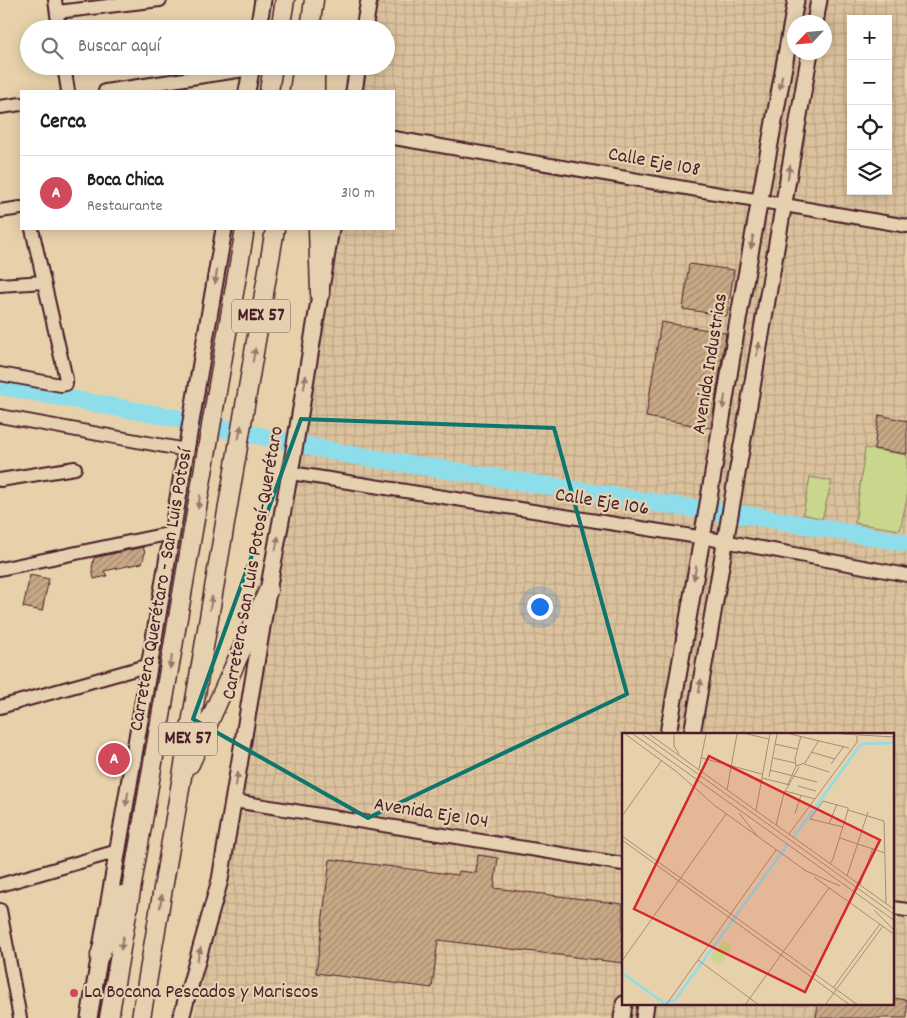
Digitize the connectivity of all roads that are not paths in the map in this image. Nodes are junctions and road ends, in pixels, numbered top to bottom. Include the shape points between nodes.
1 (160, 0) edge
2 (263, 0) edge
3 (285, 0) edge
4 (369, 0) edge
5 (796, 0) edge
6 (818, 0) edge
7 (314, 2) edge
8 (56, 6) edge
9 (816, 15) edge
10 (58, 20) edge
11 (260, 20) edge
12 (282, 20) edge
13 (311, 20) edge
14 (314, 20) edge
15 (366, 20) edge
16 (809, 60) edge
17 (65, 75) edge
18 (207, 75) edge
19 (250, 75) edge
20 (272, 75) edge
21 (302, 75) edge
22 (315, 75) edge
23 (357, 75) edge
24 (68, 90) edge
25 (111, 90) edge
26 (247, 90) edge
27 (269, 90) edge
28 (299, 90) edge
29 (316, 90) edge
30 (354, 90) edge
31 (20, 104) edge
32 (0, 107) edge
33 (395, 138) edge
34 (760, 200) junction
35 (784, 205) junction
36 (20, 208) edge
37 (0, 211) edge
38 (907, 226) edge
39 (32, 230) edge
40 (224, 230) edge
41 (246, 230) edge
42 (275, 230) edge
43 (318, 230) edge
44 (331, 230) edge
45 (44, 282) junction
46 (0, 285) edge
47 (320, 294) junction
48 (0, 374) edge
49 (0, 416) edge
50 (187, 445) junction
51 (75, 468) dead end
52 (290, 473) junction
53 (0, 480) edge
54 (703, 531) junction
55 (172, 533) junction
56 (726, 535) junction
57 (0, 569) edge
58 (907, 575) edge
59 (268, 591) junction
60 (150, 665) junction
61 (0, 707) edge
62 (668, 733) edge
63 (692, 733) edge
64 (180, 787) junction
65 (234, 801) junction
66 (118, 851) junction
67 (137, 852) junction
68 (622, 864) edge
69 (0, 884) edge
70 (894, 908) edge
71 (0, 910) edge
72 (907, 910) edge
73 (4, 953) edge
74 (100, 955) junction
75 (20, 1018) edge
76 (89, 1018) edge
77 (109, 1018) edge
78 (143, 1018) edge
79 (181, 1018) edge

1 - 8 street
2 - 11 main road
3 - 12 highway
4 - 15 main road
5 -> 34 main road, Avenida Industrias
6 - 9 main road
7 - 13 highway
7 - 14 highway
8 - 10 street
35 -> 16 main road
17 - 24 street
18 - 25 street
19 - 26 main road
20 - 27 highway
21 - 28 highway
22 - 29 highway
23 - 30 main road
31 - 32 street
33 - 34 street, Calle Eje 108
34 - 35 street, Calle Eje 108
34 -> 54 main road, Avenida Industrias
35 - 38 street, Calle Eje 108
56 -> 35 main road
36 - 37 street
39 - 45 street
40 -> 50 main road
41 -> 67 highway, Carretera Querétaro - San Luis Potosí / MEX 57
64 -> 42 highway, MEX 57
43 - 47 highway
44 - 47 main road, Carretera San Luis Potosí-Querétaro
45 - 46 street
45 - 48 street via 66,384
52 -> 47 main road, Carretera San Luis Potosí-Querétaro
49 - 50 street
50 - 55 main road
51 - 53 street
52 - 54 street, Calle Eje 106
59 -> 52 main road, Carretera San Luis Potosí-Querétaro
54 - 56 street, Calle Eje 106
54 -> 62 main road, Avenida Industrias
55 - 57 street
55 - 60 main road
56 - 58 street, Calle Eje 106
63 -> 56 main road
59 - 64 highway
65 -> 59 main road, Carretera San Luis Potosí-Querétaro
60 - 61 street
60 -> 66 main road
78 -> 64 highway, MEX 57
65 - 68 street, Avenida Eje 104
79 -> 65 main road, Carretera San Luis Potosí-Querétaro via 220,880
66 - 69 street
66 - 74 main road
67 - 74 highway
67 -> 77 highway, Carretera Querétaro - San Luis Potosí / MEX 57
70 - 72 street
71 - 73 street
73 - 75 street
74 - 76 main road

